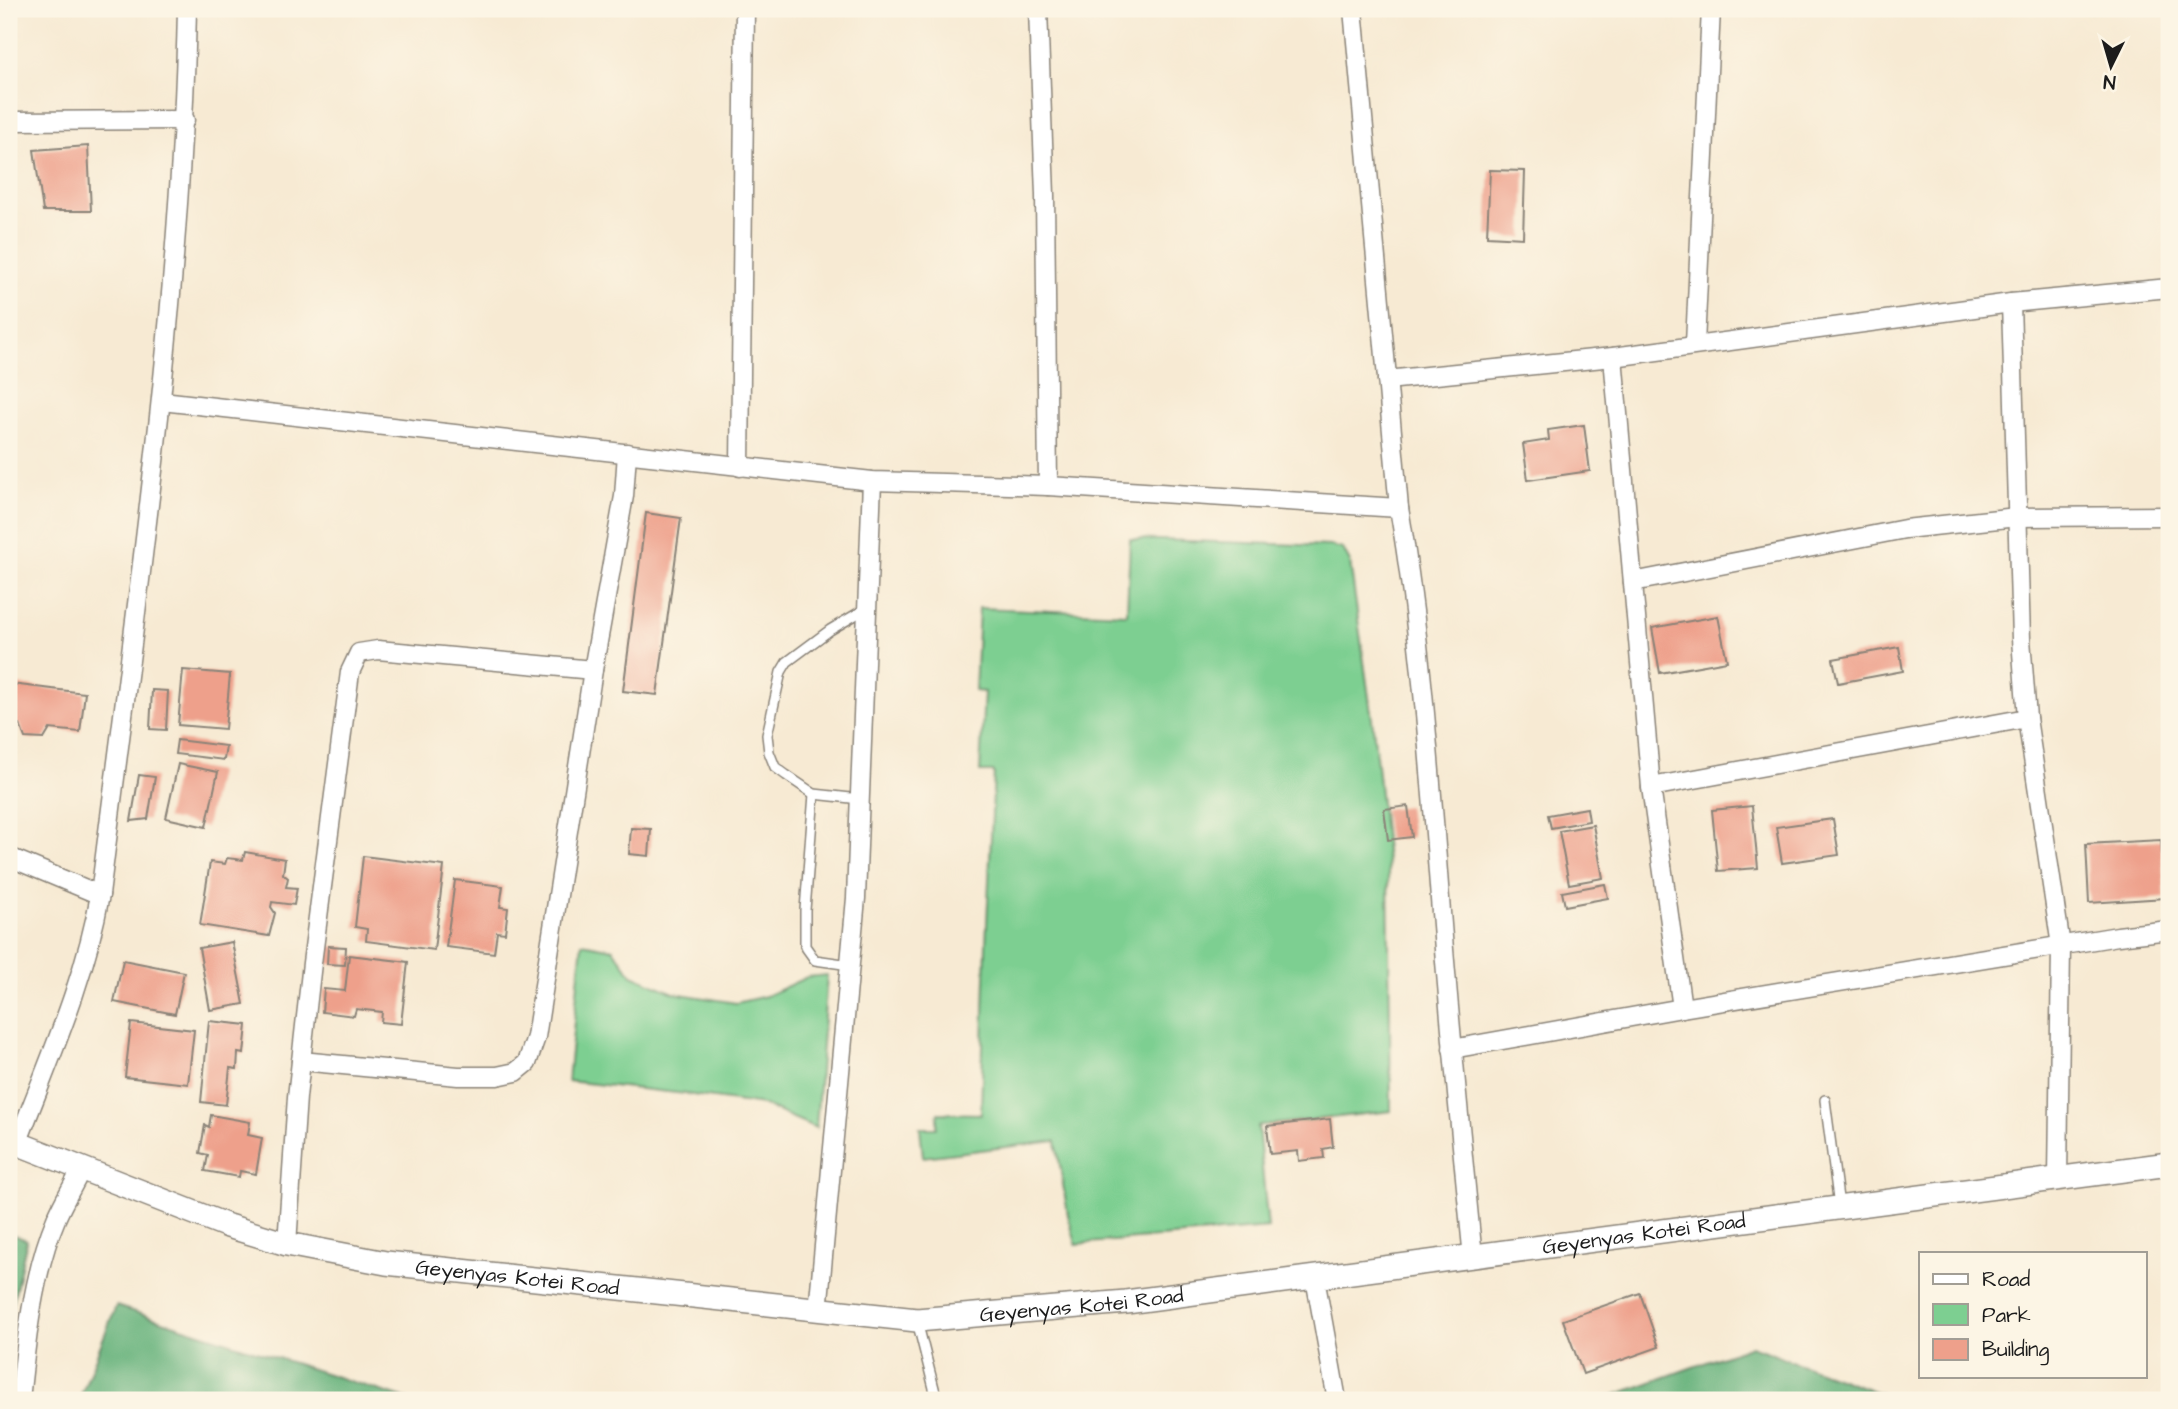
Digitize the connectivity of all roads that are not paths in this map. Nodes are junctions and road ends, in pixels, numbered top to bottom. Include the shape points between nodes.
1 (187, 9) edge
2 (745, 9) edge
3 (1038, 9) edge
4 (1353, 9) edge
5 (1711, 9) edge
6 (185, 120) junction
7 (9, 121) edge
8 (2169, 288) edge
9 (2011, 303) junction
10 (1695, 344) junction
11 (1613, 357) junction
12 (1387, 380) junction
13 (162, 401) junction
14 (627, 453) junction
15 (740, 467) junction
16 (872, 481) junction
17 (1048, 486) junction
18 (1399, 508) junction
19 (2169, 516) edge
20 (2017, 517) junction
21 (1633, 582) junction
22 (867, 607) junction
23 (593, 670) junction
24 (2027, 718) junction
25 (1651, 788) junction
26 (814, 794) junction
27 (860, 799) junction
28 (9, 856) edge
29 (100, 895) junction
30 (2169, 930) edge
31 (2061, 946) junction
32 (850, 965) junction
33 (1682, 1008) junction
34 (1451, 1049) junction
35 (301, 1061) junction
36 (1825, 1100) dead end
37 (13, 1142) edge
38 (2169, 1164) edge
39 (81, 1170) junction
40 (2058, 1179) junction
41 (1839, 1208) junction
42 (287, 1244) junction
43 (1473, 1258) junction
44 (1315, 1278) junction
45 (818, 1311) junction
46 (917, 1320) junction
47 (20, 1400) edge
48 (937, 1400) edge
49 (1337, 1400) edge

1 - 6 street
2 - 15 street
3 - 17 street
4 - 12 street
5 - 10 street
6 - 7 street
6 - 13 street
8 - 9 street
9 - 10 street
9 - 20 street
10 - 11 street
11 - 12 street
11 - 21 street
12 - 18 street
13 - 14 street
13 - 29 street
14 - 15 street
14 - 23 street via 624,496
15 - 16 street
16 - 17 street
16 - 22 street
17 - 18 street
18 - 34 street via 1411,576 1429,757
19 - 20 street
20 - 21 street via 1905,529
20 - 24 street
21 - 25 street
22 - 26 lane via 787,662 781,672 767,736 769,752 775,766
22 - 27 street
23 - 35 street via 536,1037 527,1063 516,1072 497,1076 458,1076
23 - 35 street via 377,650 359,653 350,672
24 - 25 street
24 - 31 street
25 - 33 street
26 - 27 lane
26 - 32 lane via 805,946 816,960
27 - 32 street
28 - 29 street
29 - 37 street via 80,977
30 - 31 street
31 - 33 street
31 - 40 street
32 - 45 street
33 - 34 street
34 - 43 street
35 - 42 street
36 - 41 lane
37 - 39 street, Geyenyas Kotei Road
38 - 40 street, Geyenyas Kotei Road
39 - 42 street, Geyenyas Kotei Road
39 - 47 street via 56,1219 41,1265
40 - 41 street, Geyenyas Kotei Road
41 - 43 street, Geyenyas Kotei Road
42 - 45 street, Geyenyas Kotei Road via 386,1263
43 - 44 street, Geyenyas Kotei Road
44 - 46 street, Geyenyas Kotei Road via 1126,1302
44 - 49 street
45 - 46 street, Geyenyas Kotei Road
46 - 48 lane

